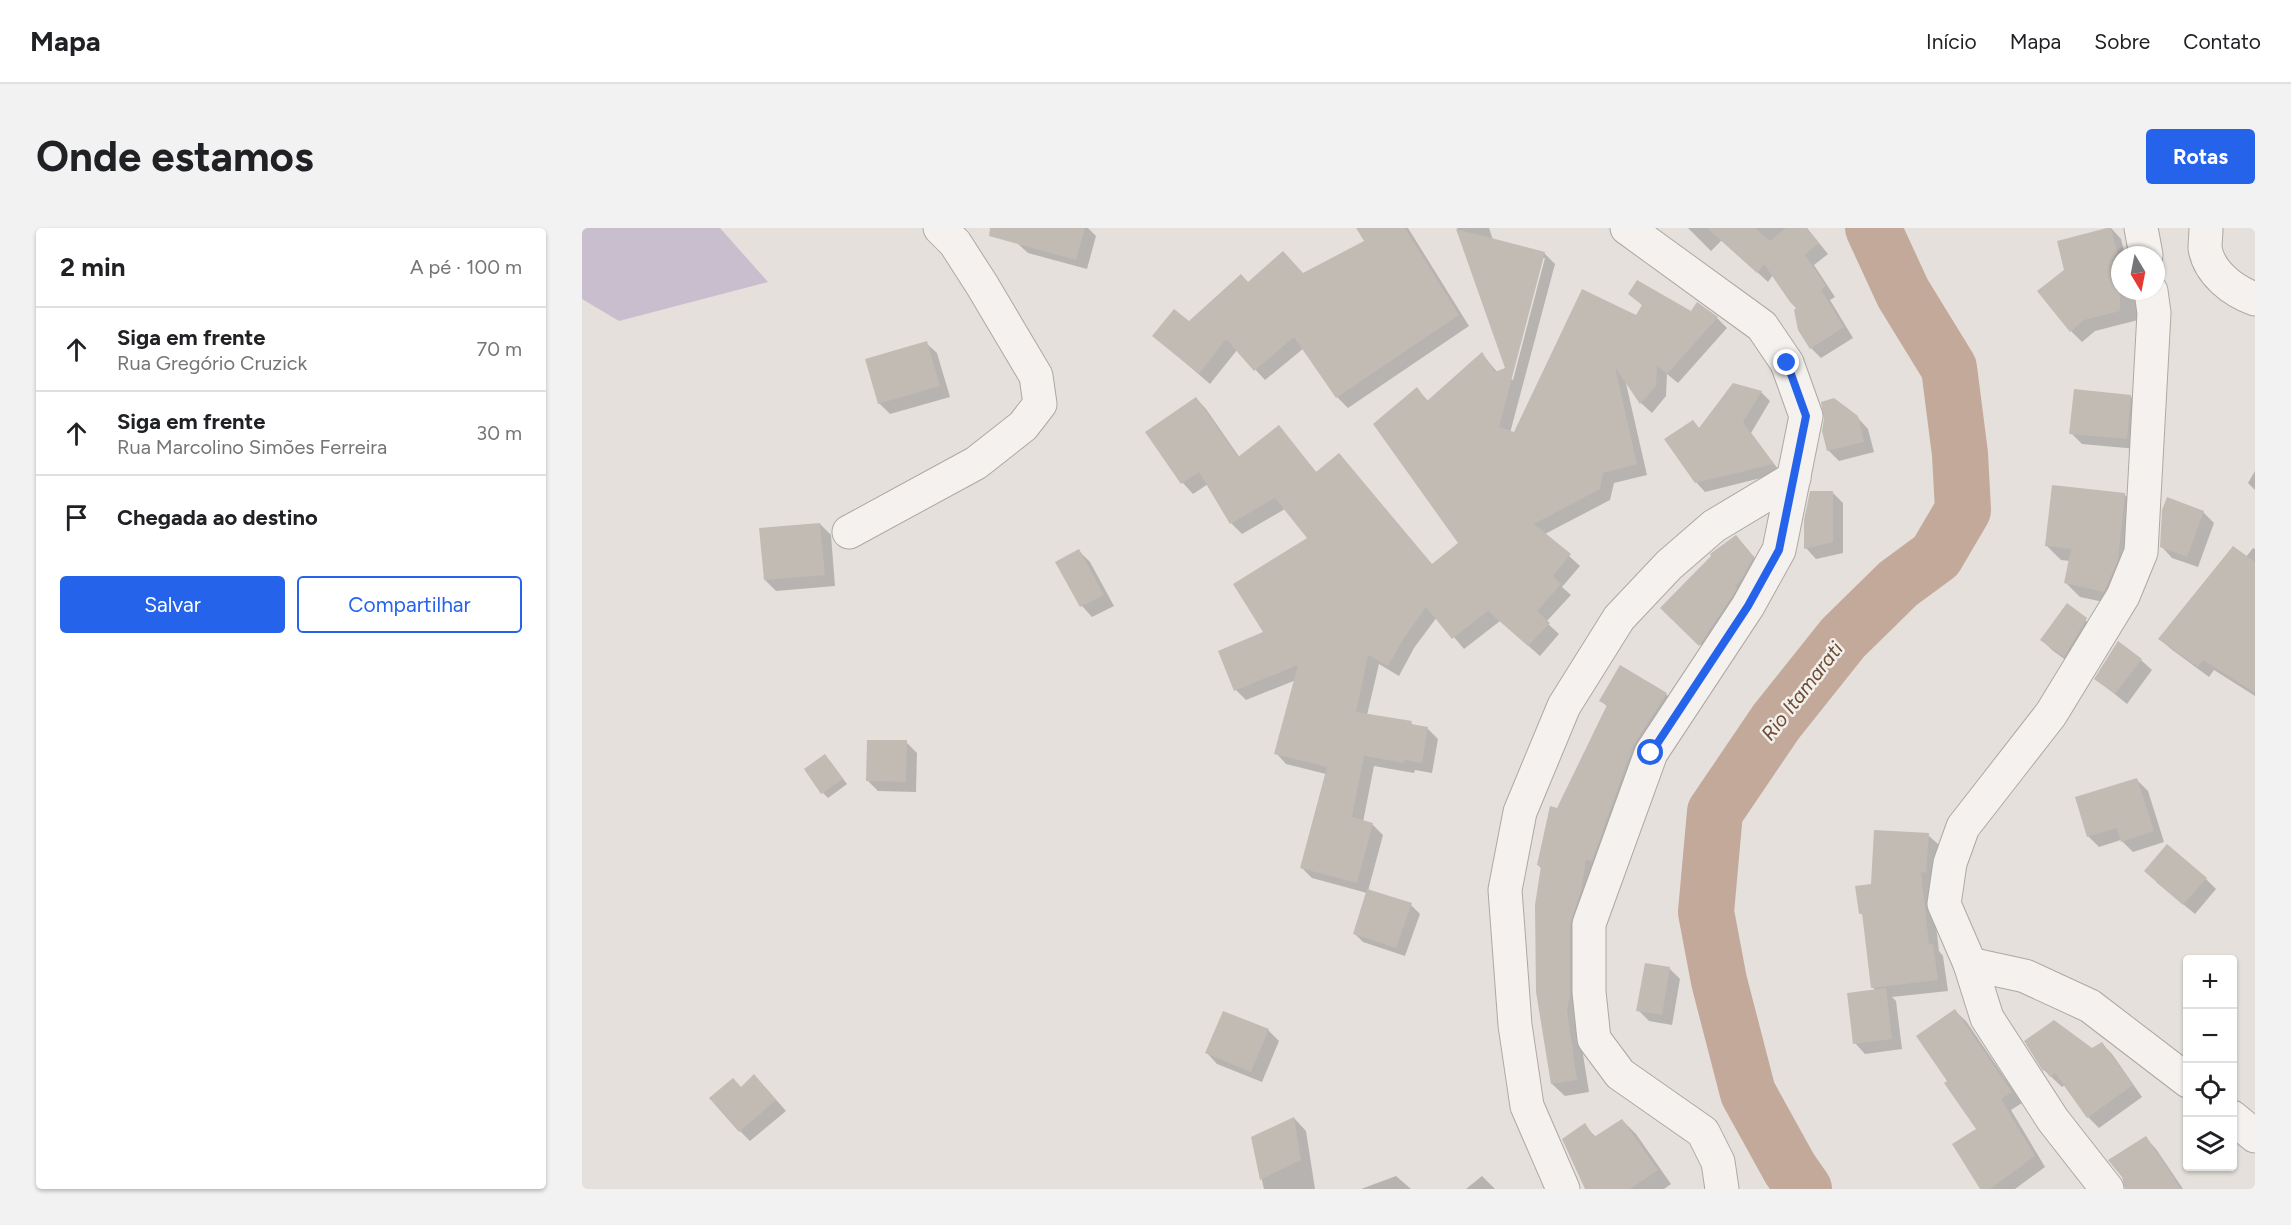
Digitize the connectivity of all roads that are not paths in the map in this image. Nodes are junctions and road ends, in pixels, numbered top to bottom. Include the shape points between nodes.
1 (940, 228) edge
2 (1627, 228) edge
3 (2141, 228) edge
4 (2206, 228) edge
5 (2144, 246) edge
6 (2255, 299) edge
7 (2152, 300) edge
8 (1794, 478) junction
9 (849, 531) dead end
10 (1970, 964) junction
11 (2183, 1078) edge
12 (2237, 1121) edge
13 (2255, 1136) edge
14 (1563, 1189) edge
15 (1722, 1189) edge
16 (2107, 1189) edge

1 - 9 street via 955,243 1036,376 1040,404 1023,426 976,463
2 - 8 street via 1762,326 1775,344 1787,363 1806,416
3 - 5 street
4 - 6 street via 2205,249 2216,272 2238,292
7 - 10 street via 2141,552 2123,596 2051,714 1963,826 1950,863 1944,904
8 - 14 street via 1714,526 1669,565 1619,618 1564,706 1521,812 1505,890 1515,1025 1527,1106
8 - 15 street via 1779,550 1748,606 1651,753 1589,924 1594,1039 1620,1074 1703,1132 1718,1162
10 - 11 street via 2025,976 2090,1006
10 - 16 street via 1987,1018 2053,1120
12 - 13 street

